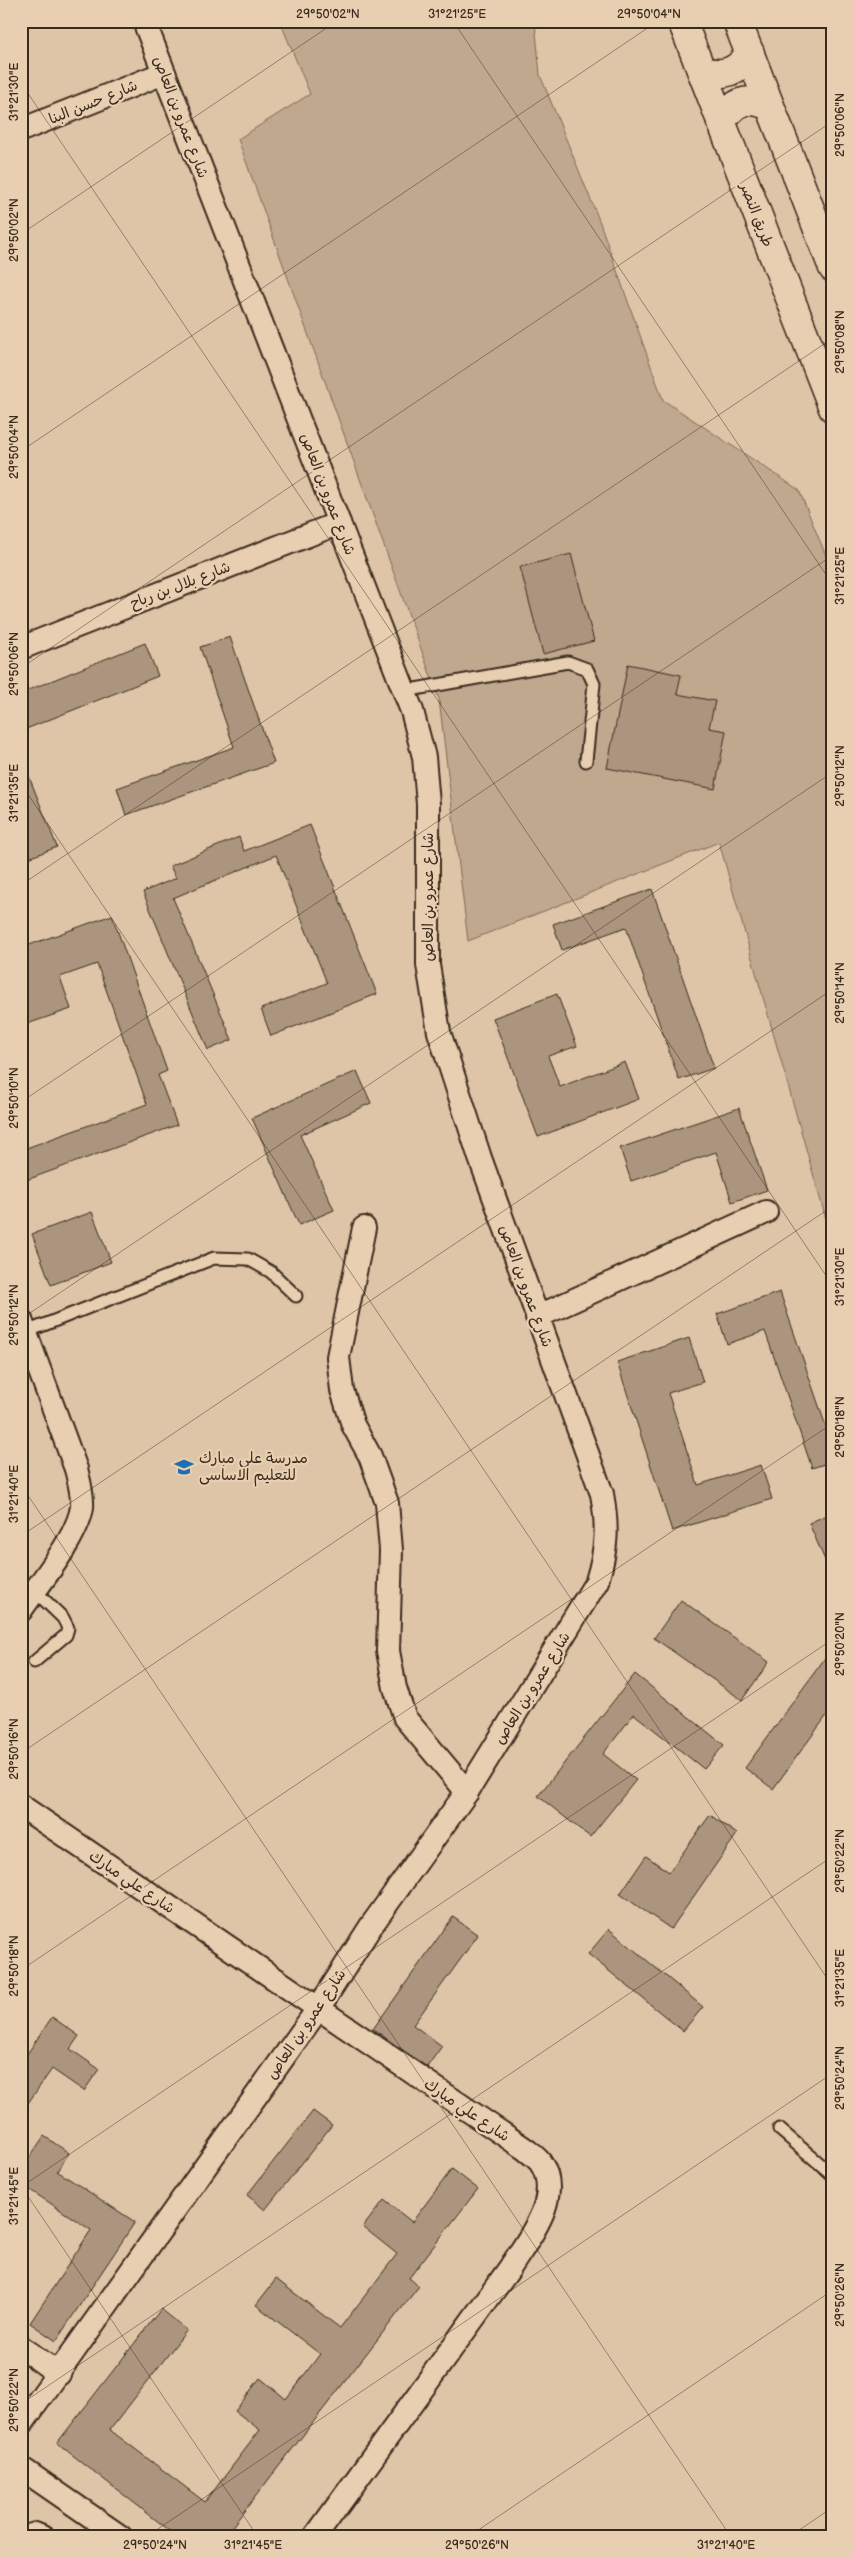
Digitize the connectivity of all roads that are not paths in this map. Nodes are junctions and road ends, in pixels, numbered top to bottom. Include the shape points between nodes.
1 (144, 21) edge
2 (682, 21) edge
3 (737, 21) edge
4 (750, 54) junction
5 (701, 70) junction
6 (164, 74) junction
7 (770, 106) junction
8 (722, 122) junction
9 (21, 130) edge
10 (833, 268) edge
11 (833, 408) edge
12 (339, 523) junction
13 (21, 648) edge
14 (404, 691) junction
15 (586, 761) dead end
16 (766, 1212) dead end
17 (364, 1228) dead end
18 (296, 1296) dead end
19 (537, 1317) junction
20 (23, 1326) edge
21 (34, 1591) junction
22 (21, 1610) edge
23 (34, 1662) dead end
24 (466, 1792) junction
25 (21, 1806) edge
26 (318, 2010) junction
27 (778, 2129) dead end
28 (833, 2175) edge
29 (21, 2347) edge
30 (59, 2374) junction
31 (21, 2425) edge
32 (21, 2468) edge
33 (26, 2537) edge
34 (42, 2537) edge
35 (121, 2537) edge
36 (315, 2537) edge

1 - 6 street, شارع عمرو بن العاص
2 - 5 highway, طريق النصر
3 - 4 highway
4 - 5 highway via 730,73 715,75
4 - 7 highway
5 - 8 highway, طريق النصر
6 - 9 street, شارع حسن البنا
6 - 12 street, شارع عمرو بن العاص
7 - 8 highway via 756,100 741,102 729,110
7 - 10 highway
8 - 11 highway, طريق النصر
12 - 13 street, شارع بلال بن رباح
12 - 14 street, شارع عمرو بن العاص
14 - 15 lane via 568,662 578,665 587,670 594,684
14 - 19 street, شارع عمرو بن العاص via 424,757 428,804 428,965 439,1032
16 - 19 street
17 - 24 street via 338,1356 342,1390 353,1425 370,1456 387,1503 391,1550 388,1651 405,1718
18 - 20 lane via 271,1272 248,1259 214,1258
19 - 24 street, شارع عمرو بن العاص via 602,1494 607,1523 605,1552 597,1581 583,1606
20 - 21 street via 82,1490 82,1508 77,1524
21 - 22 street
21 - 23 lane via 63,1618 68,1628 66,1635
24 - 26 street, شارع عمرو بن العاص via 371,1926
25 - 26 street, شارع علي مبارك
26 - 30 street, شارع عمرو بن العاص
26 - 36 street, شارع علي مبارك via 525,2149 540,2162 548,2179 548,2198 510,2268
27 - 28 lane
29 - 30 street
30 - 31 street, شارع عمرو بن العاص
32 - 35 street
33 - 34 street via 35,2534

